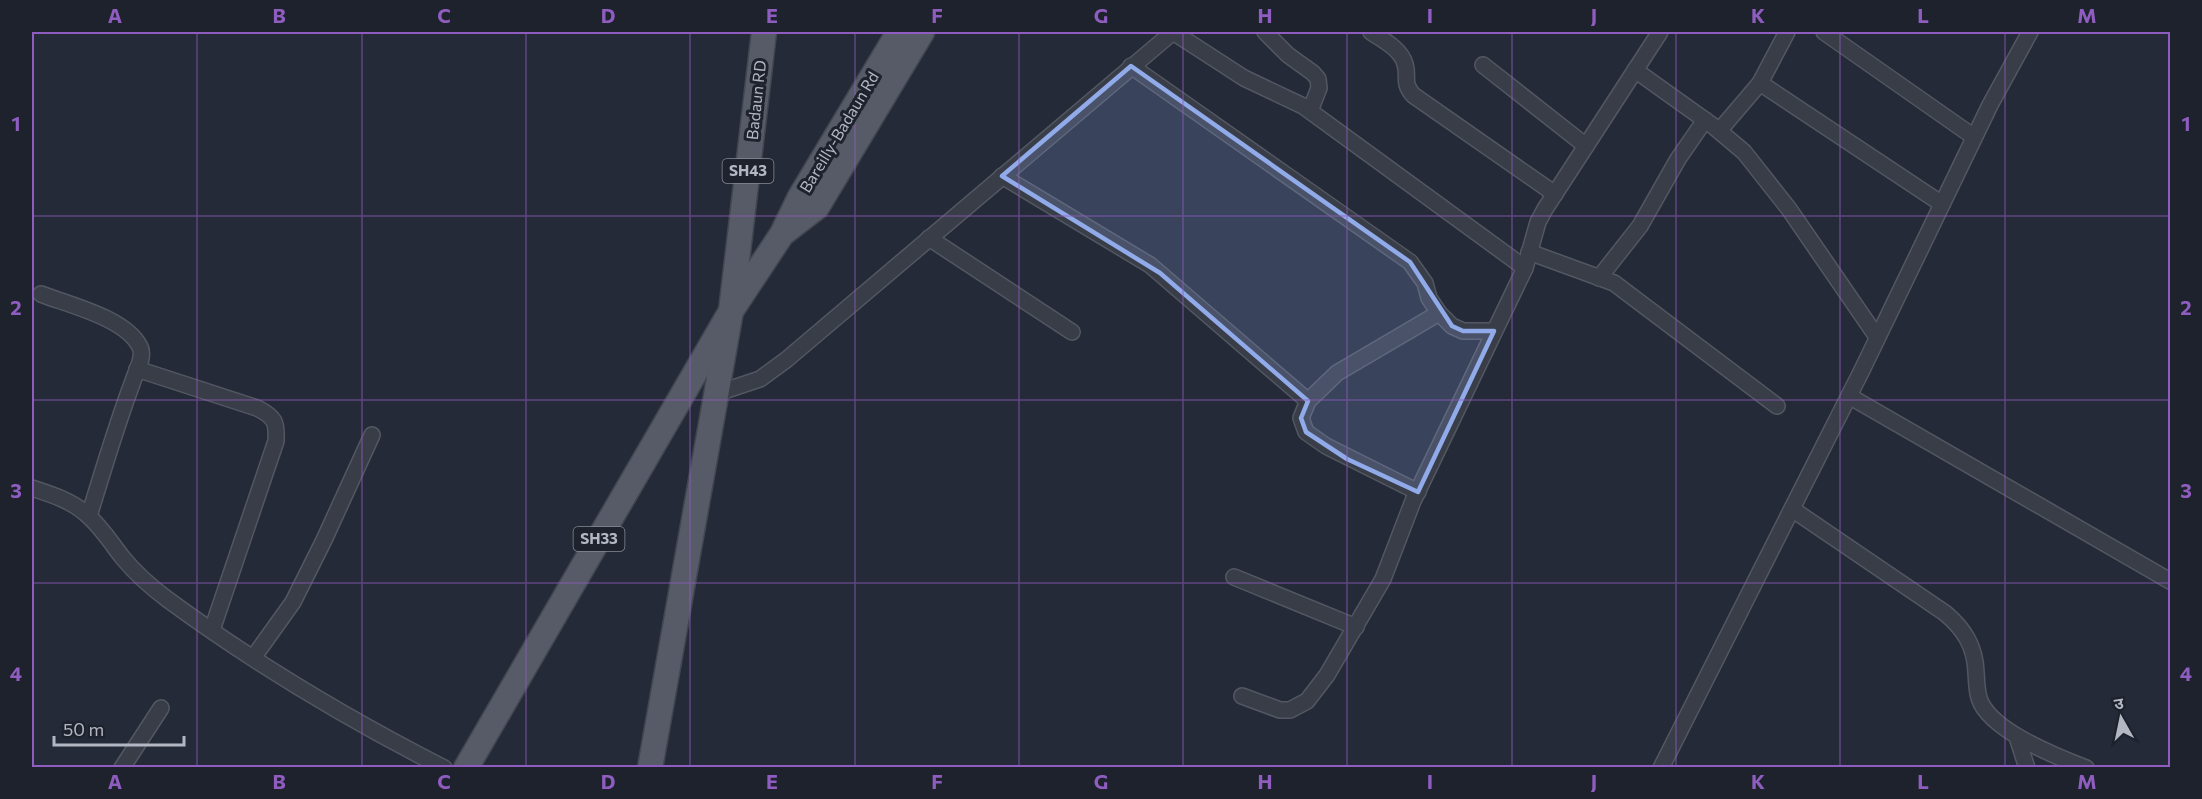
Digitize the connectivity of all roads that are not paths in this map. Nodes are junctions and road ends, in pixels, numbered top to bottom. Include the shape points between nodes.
1 (764, 32) edge
2 (899, 32) edge
3 (922, 32) edge
4 (1173, 32) edge
5 (1265, 32) edge
6 (1371, 32) edge
7 (1660, 32) edge
8 (1787, 32) edge
9 (1824, 32) edge
10 (2012, 32) edge
11 (2028, 35) edge
12 (1483, 65) dead end
13 (1131, 66) junction
14 (1635, 70) junction
15 (1760, 83) junction
16 (1310, 111) junction
17 (1705, 120) junction
18 (1719, 131) junction
19 (1974, 137) junction
20 (1586, 146) junction
21 (1002, 176) junction
22 (1555, 195) junction
23 (1942, 204) junction
24 (782, 234) junction
25 (929, 238) junction
26 (1529, 252) junction
27 (1525, 268) junction
28 (1599, 278) junction
29 (41, 294) dead end
30 (731, 311) junction
31 (1439, 313) junction
32 (1494, 331) junction
33 (1072, 332) dead end
34 (1877, 338) junction
35 (137, 369) junction
36 (718, 393) junction
37 (1849, 396) junction
38 (1308, 401) junction
39 (1777, 406) dead end
40 (372, 435) dead end
41 (32, 488) edge
42 (1418, 492) junction
43 (1792, 509) junction
44 (88, 516) junction
45 (1234, 577) dead end
46 (2170, 581) edge
47 (1356, 627) junction
48 (212, 630) junction
49 (253, 658) junction
50 (1242, 696) dead end
51 (161, 708) dead end
52 (2017, 737) junction
53 (122, 768) edge
54 (444, 768) edge
55 (466, 768) edge
56 (650, 768) edge
57 (1661, 768) edge
58 (2027, 768) edge
59 (2086, 768) edge

1 - 30 main road, Badaun RD / SH43
2 - 24 main road, Bareilly-Badaun Rd / SH33
3 - 24 main road, SH33 via 817,207
4 - 13 street
4 - 16 street via 1244,78
5 - 16 street via 1318,79 1319,88
6 - 22 street via 1399,52 1405,62 1407,88 1413,95
7 - 14 street
8 - 15 street
9 - 19 street
10 - 11 street
11 - 19 street
12 - 20 street
13 - 21 street
13 - 31 street via 1410,262
14 - 17 street
14 - 20 street
15 - 18 street
15 - 23 street
16 - 27 street
17 - 18 street
17 - 28 street via 1640,226
18 - 34 street via 1743,152 1783,200
19 - 23 street
20 - 22 street
21 - 25 street
21 - 38 street via 1150,265
22 - 26 street via 1538,222
23 - 34 street
24 - 30 main road, SH33
25 - 33 street
25 - 36 street via 770,372
26 - 27 street
26 - 28 street
27 - 32 street
28 - 39 street via 1624,290
29 - 35 street via 113,322 128,332 141,348
30 - 36 main road, SH33
30 - 55 main road, SH33
31 - 32 street via 1463,332
31 - 38 street via 1336,373
32 - 42 street
34 - 37 street
35 - 44 street
35 - 48 street via 257,408 269,414 276,425 276,441
36 - 56 main road, SH33
37 - 43 street
37 - 46 street
38 - 42 street via 1301,418 1306,432 1347,459
40 - 49 street via 293,602
41 - 44 street via 72,504
42 - 47 street via 1383,579
43 - 52 street via 1960,626 1972,646 1976,691 1982,705
43 - 57 street
44 - 48 street via 148,585
45 - 47 street
47 - 50 street via 1327,675 1298,708 1280,710
48 - 49 street
49 - 54 street via 339,711
51 - 53 street
52 - 58 street
52 - 59 street

